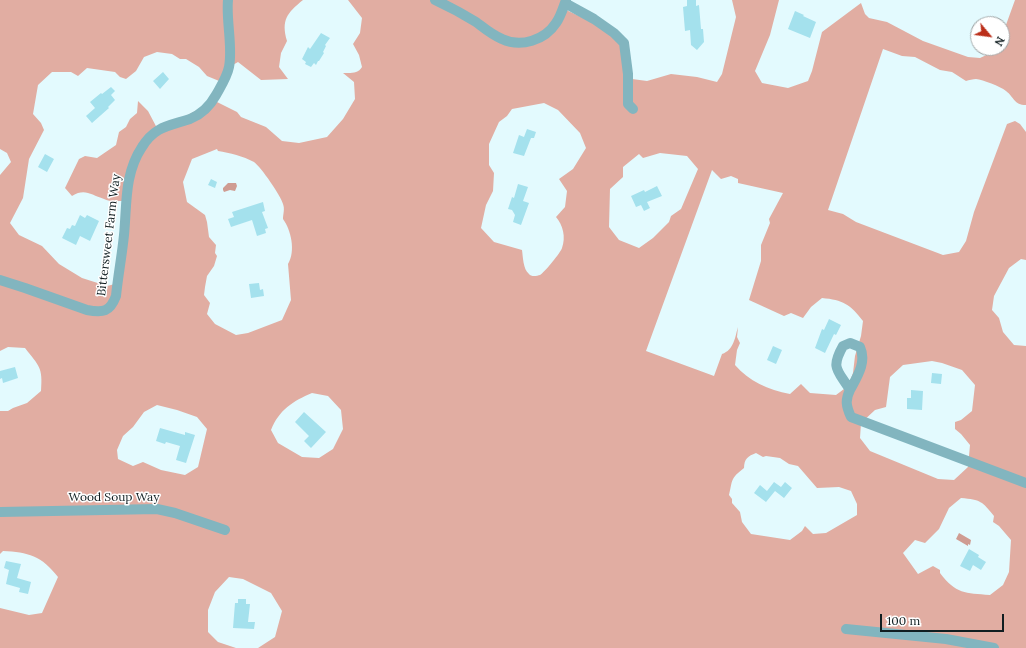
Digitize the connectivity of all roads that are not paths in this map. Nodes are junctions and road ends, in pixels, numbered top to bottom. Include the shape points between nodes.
1 (228, 0) edge
2 (435, 0) edge
3 (565, 2) edge
4 (633, 109) dead end
5 (0, 280) edge
6 (850, 390) dead end
7 (1026, 483) edge
8 (0, 512) edge
9 (225, 530) dead end
10 (846, 629) dead end
11 (994, 648) edge

1 - 5 street, Bittersweet Farm Way via 229,66 213,101 203,112 163,127 149,137 130,168 123,243 113,305 97,312 87,310
2 - 3 street via 500,38 519,43 533,41 550,32
3 - 4 street via 594,19 624,43 628,104
6 - 7 street via 846,407 850,417
8 - 9 street, Wood Soup Way via 157,509
10 - 11 street via 946,639

